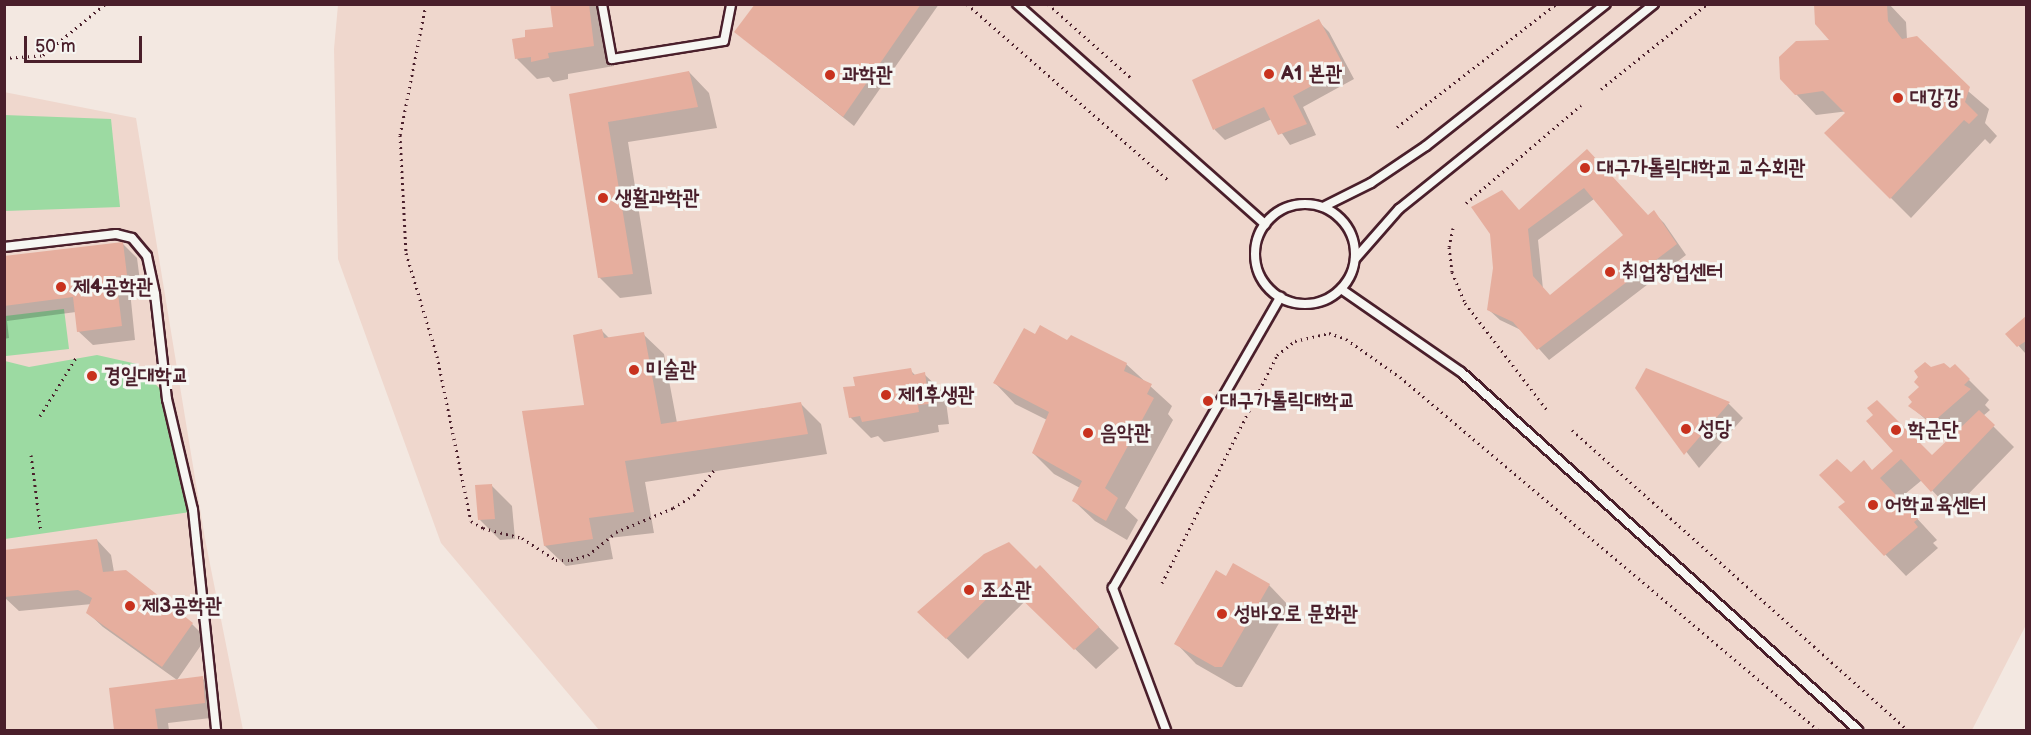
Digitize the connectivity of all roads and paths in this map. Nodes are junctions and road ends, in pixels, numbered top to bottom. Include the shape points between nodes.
1 (105, 4) edge
2 (426, 4) edge
3 (602, 4) edge
4 (731, 4) edge
5 (967, 4) edge
6 (1017, 4) edge
7 (1048, 4) edge
8 (1556, 4) edge
9 (1606, 4) edge
10 (1654, 4) edge
11 (1707, 4) edge
12 (4, 58) edge
13 (1130, 77) dead end
14 (1601, 89) dead end
15 (1581, 105) dead end
16 (1397, 127) dead end
17 (1169, 181) dead end
18 (1466, 203) dead end
19 (1323, 207) junction
20 (1265, 224) junction
21 (1453, 228) dead end
22 (4, 247) edge
23 (1355, 259) junction
24 (1341, 289) junction
25 (1280, 297) junction
26 (76, 356) dead end
27 (1547, 410) dead end
28 (40, 416) dead end
29 (1572, 430) dead end
30 (31, 455) dead end
31 (716, 468) dead end
32 (41, 532) dead end
33 (1162, 583) dead end
34 (216, 730) edge
35 (1166, 730) edge
36 (1818, 730) edge
37 (1858, 730) edge
38 (1907, 730) edge

1 - 12 path via 43,55
2 - 31 path via 400,135 406,253 437,356 471,521 522,538 556,560 571,560 588,555 616,532 680,504 694,495
3 - 4 lane via 612,59 724,41
5 - 17 path
6 - 20 lane
7 - 13 path
8 - 16 path
9 - 19 lane via 1426,146 1371,183
10 - 23 lane via 1399,209
11 - 14 path
15 - 18 path
19 - 20 lane via 1290,206
19 - 23 lane via 1348,228
20 - 25 lane via 1257,240 1257,269 1263,282
21 - 27 path via 1449,247 1452,272 1465,303
22 - 34 lane via 116,234 132,238 147,256 167,399 193,510
23 - 24 lane via 1351,275
24 - 25 lane via 1308,304
24 - 37 lane via 1461,372
25 - 35 lane via 1113,588
26 - 28 path
29 - 38 path
30 - 32 path
33 - 36 path via 1277,355 1295,341 1329,333 1347,339 1400,377

